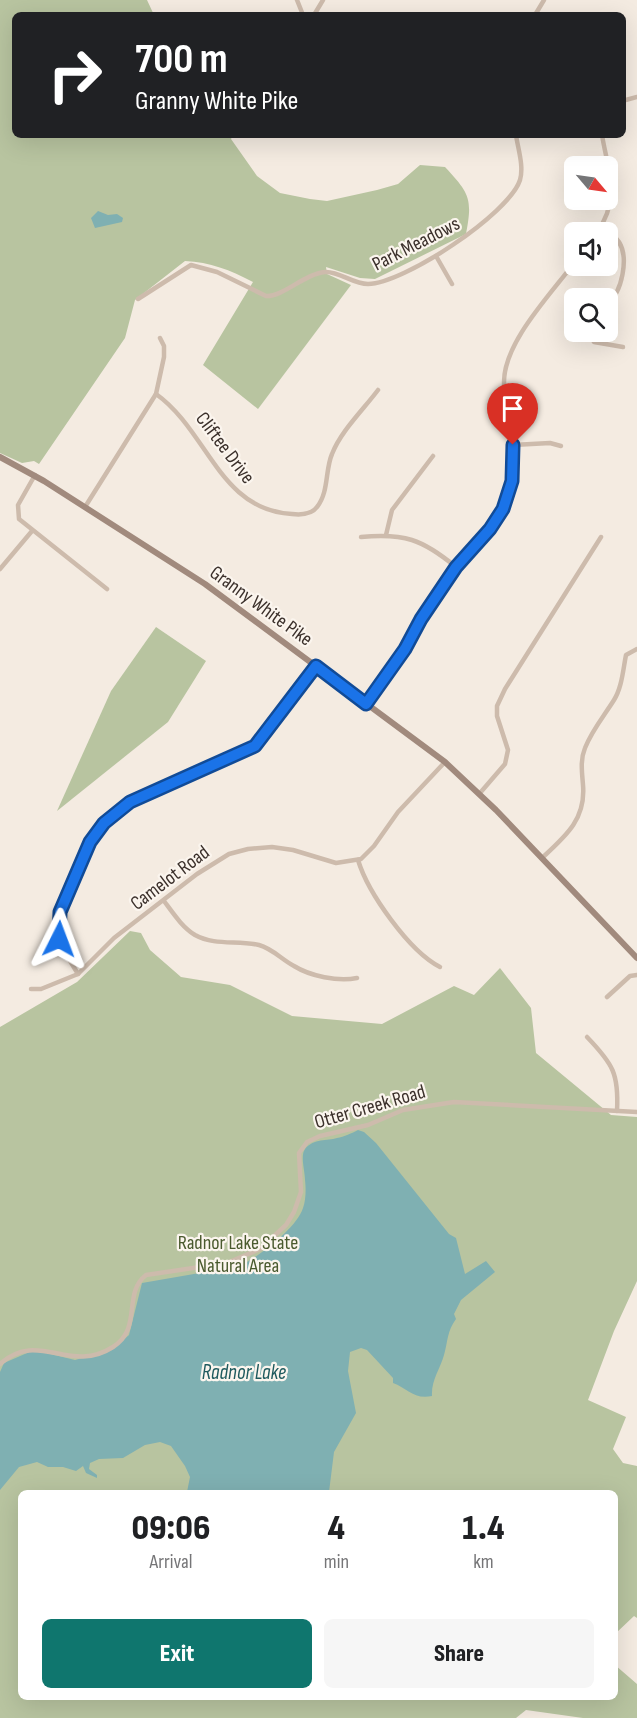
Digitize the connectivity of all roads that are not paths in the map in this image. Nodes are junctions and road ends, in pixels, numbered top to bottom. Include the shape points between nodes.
1 (516, 138) edge
2 (603, 138) edge
3 (602, 222) edge
4 (618, 241) edge
5 (436, 256) junction
6 (564, 276) edge
7 (453, 284) dead end
8 (618, 293) edge
9 (138, 298) dead end
10 (160, 338) dead end
11 (594, 342) edge
12 (623, 347) dead end
13 (378, 390) dead end
14 (156, 394) junction
15 (513, 445) junction
16 (561, 447) dead end
17 (433, 456) dead end
18 (0, 457) edge
19 (35, 475) junction
20 (85, 507) junction
21 (32, 531) junction
22 (386, 535) junction
23 (361, 537) dead end
24 (601, 537) dead end
25 (456, 567) junction
26 (0, 569) edge
27 (107, 589) dead end
28 (637, 649) edge
29 (316, 666) junction
30 (366, 704) junction
31 (445, 762) junction
32 (480, 793) junction
33 (542, 858) junction
34 (358, 860) junction
35 (164, 901) junction
36 (637, 958) edge
37 (440, 967) dead end
38 (78, 974) junction
39 (637, 975) edge
40 (357, 978) dead end
41 (31, 989) dead end
42 (607, 997) dead end
43 (587, 1037) dead end
44 (617, 1111) junction
45 (637, 1112) edge
46 (0, 1364) edge

1 - 5 street, Park Meadows via 522,171 519,183 481,227
2 - 3 street via 612,181
4 - 8 street via 622,283
5 - 7 street
5 - 9 street, Park Meadows via 392,278 369,284 327,272 309,275 274,296 191,265
6 - 15 street via 517,341 508,361 504,382
10 - 14 street via 164,357
11 - 12 street
13 - 14 street, Cliftee Drive via 333,450 324,496 316,508 303,515 280,514 254,506 235,490 174,407
14 - 20 street
15 - 16 street via 550,443
15 - 25 street via 512,481 503,509
17 - 22 street via 392,510
18 - 19 main road, Granny White Pike
19 - 20 main road, Granny White Pike
19 - 21 street via 17,510 19,519
20 - 29 main road, Granny White Pike via 210,587
21 - 26 street
21 - 27 street
22 - 23 street
22 - 25 street via 419,540
24 - 32 street via 505,689 497,706 508,750 505,764
25 - 30 street
28 - 33 street via 626,655 615,698 584,750 580,816 572,830
29 - 30 main road, Granny White Pike
29 - 38 street via 255,746 130,802 97,831 58,918 61,946
30 - 31 main road, Granny White Pike
31 - 32 main road, Granny White Pike
31 - 34 street via 393,817 371,850
32 - 33 main road, Granny White Pike
33 - 36 main road, Granny White Pike
34 - 35 street, Camelot Road via 336,863 284,848 248,849 220,859
34 - 37 street via 381,907
35 - 38 street, Camelot Road via 111,940
35 - 40 street via 185,927 202,938 257,945 273,950 304,971
38 - 41 street, Camelot Road via 41,989
39 - 42 street via 630,975
43 - 44 street via 615,1072
44 - 45 street, Otter Creek Road
44 - 46 street, Otter Creek Road via 447,1103 403,1110 368,1125 311,1139 298,1155 299,1203 286,1225 260,1249 227,1263 146,1275 135,1288 127,1332 110,1349 78,1357 34,1348

